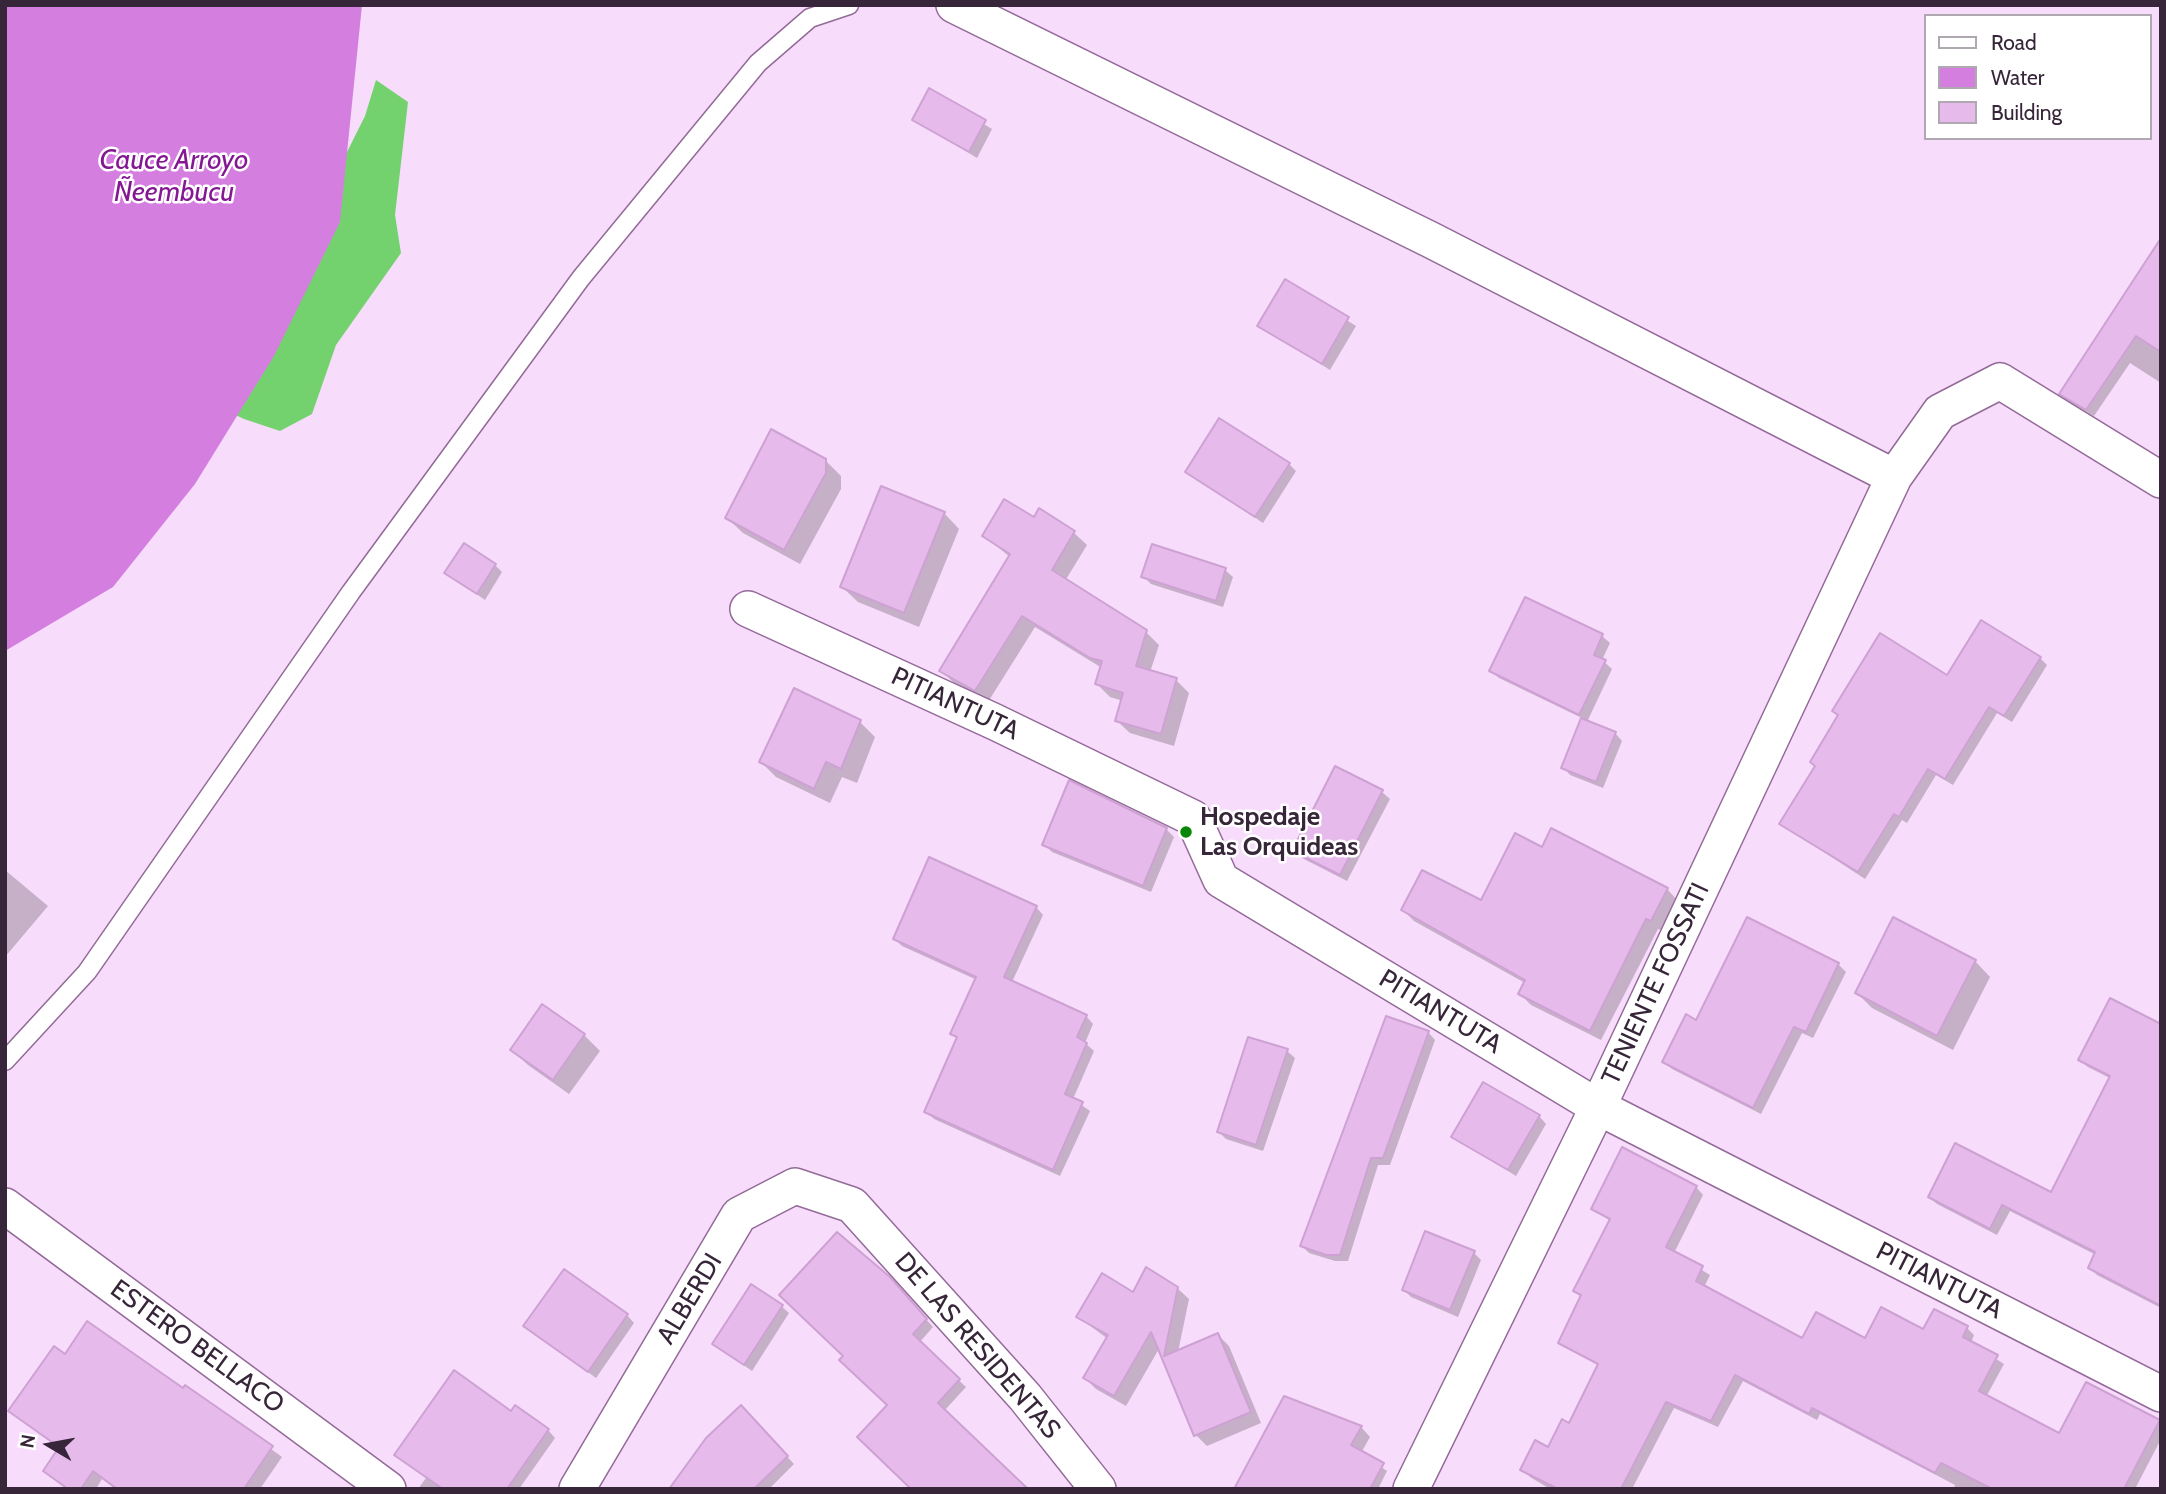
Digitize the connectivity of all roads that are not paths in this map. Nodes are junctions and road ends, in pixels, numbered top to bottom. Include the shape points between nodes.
1 (849, 5) edge
2 (954, 5) edge
3 (1894, 477) junction
4 (2161, 480) edge
5 (748, 609) dead end
6 (5, 1061) edge
7 (1598, 1107) junction
8 (852, 1205) joint
9 (5, 1206) edge
10 (2161, 1394) edge
11 (388, 1489) edge
12 (577, 1489) edge
13 (1098, 1489) edge
14 (1411, 1489) edge

1 - 6 lane via 810,18 758,63 581,278 351,592 87,972
2 - 3 street
3 - 4 street, TENIENTE FOSSATI via 1940,412 2000,381
3 - 7 street, TENIENTE FOSSATI
5 - 7 street, PITIANTUTA via 1193,818 1221,880
7 - 10 street, PITIANTUTA
7 - 14 street, TENIENTE FOSSATI
8 - 12 street, ALBERDI via 795,1186 739,1215
8 - 13 street, DE LAS RESIDENTAS via 1025,1397
9 - 11 street, ESTERO BELLACO

